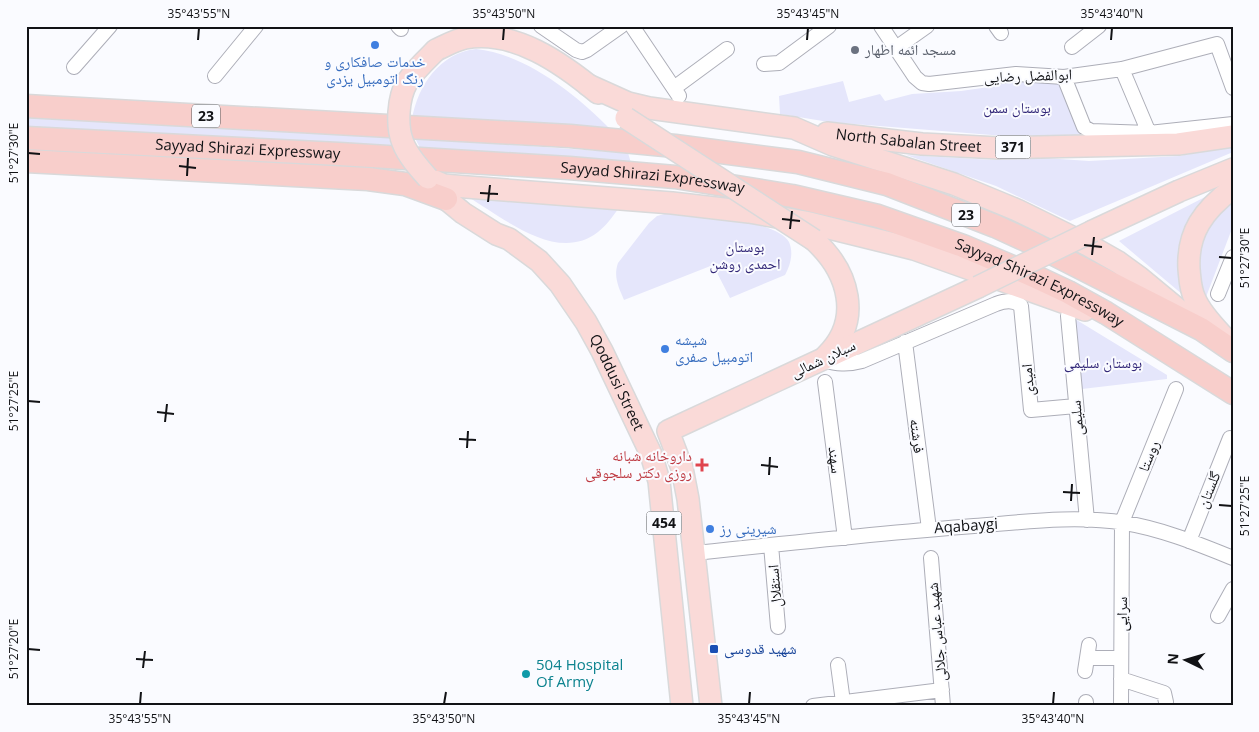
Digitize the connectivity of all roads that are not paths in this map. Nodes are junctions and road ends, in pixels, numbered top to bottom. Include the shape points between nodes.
1 (110, 26) edge
2 (256, 26) edge
3 (446, 26) edge
4 (511, 26) edge
5 (541, 26) edge
6 (620, 26) edge
7 (632, 26) edge
8 (829, 26) edge
9 (881, 26) edge
10 (927, 26) edge
11 (1099, 26) edge
12 (1072, 47) dead end
13 (532, 48) junction
14 (896, 48) junction
15 (727, 49) dead end
16 (436, 50) junction
17 (764, 64) dead end
18 (74, 67) dead end
19 (1122, 69) junction
20 (216, 76) dead end
21 (1064, 77) junction
22 (588, 85) junction
23 (1233, 88) edge
24 (26, 106) edge
25 (1233, 124) edge
26 (794, 128) junction
27 (1149, 133) junction
28 (1233, 136) edge
29 (26, 138) edge
30 (26, 161) edge
31 (1233, 169) edge
32 (428, 178) junction
33 (1233, 188) edge
34 (446, 199) junction
35 (1232, 263) edge
36 (1218, 294) dead end
37 (1068, 316) dead end
38 (1201, 329) junction
39 (1138, 332) junction
40 (905, 342) junction
41 (1233, 347) edge
42 (1233, 351) edge
43 (822, 360) junction
44 (825, 382) dead end
45 (1176, 389) dead end
46 (1233, 393) edge
47 (1076, 406) junction
48 (1230, 438) dead end
49 (1087, 520) junction
50 (1122, 522) junction
51 (929, 529) junction
52 (845, 538) junction
53 (1189, 541) junction
54 (771, 545) junction
55 (695, 553) junction
56 (931, 558) dead end
57 (1233, 558) edge
58 (1233, 589) edge
59 (1218, 616) dead end
60 (778, 627) dead end
61 (1087, 658) dead end
62 (1121, 658) junction
63 (838, 665) dead end
64 (1121, 679) junction
65 (942, 690) junction
66 (843, 702) junction
67 (870, 702) edge
68 (1166, 702) dead end
69 (821, 705) edge
70 (682, 706) edge
71 (711, 706) edge
72 (943, 706) edge
73 (1121, 706) edge

1 - 18 street
2 - 20 street
3 - 16 main road
4 - 13 main road
5 - 6 street via 582,52
7 - 15 street via 676,92
8 - 17 street via 779,63
9 - 14 street, ابوالفضل رضایی
10 - 14 street
11 - 12 street
13 - 16 main road via 495,37 464,38
13 - 22 main road
14 - 21 street, ابوالفضل رضایی via 922,84 1016,74
16 - 32 main road, Qoddusi Street, bridge via 406,84 399,125 403,143
19 - 21 street, ابوالفضل رضایی
19 - 23 street, ابوالفضل رضایی via 1217,44
19 - 27 street
21 - 27 street via 1084,127 1091,131
22 - 26 main road, 371 via 628,103 649,108
22 - 43 main road, bridge via 626,118 814,240 831,258 842,276 848,297 848,317 841,338
24 - 38 highway, Sayyad Shirazi Expressway / 23 via 570,136 798,162 887,184 995,226
25 - 27 street
26 - 28 main road, North Sabalan Street / 371 via 875,140 999,148 1178,144
26 - 38 main road via 833,145 954,184 1051,225 1118,262
29 - 39 highway, Sayyad Shirazi Expressway / 23 via 569,168 675,177 792,196 878,216 963,246 1068,292
30 - 34 highway via 368,179 405,184
31 - 43 main road, سبلان شمالی, bridge via 1178,191
32 - 34 main road, Qoddusi Street
32 - 39 main road via 444,185 672,203 805,222 914,249 1066,302
33 - 41 main road via 1200,221 1188,254 1190,284 1195,299
34 - 70 main road, Qoddusi Street / 454 via 547,268 586,322 618,382 657,469
35 - 36 street
37 - 47 street, سلیمی
38 - 42 highway, Sayyad Shirazi Expressway / 23
39 - 46 highway, Sayyad Shirazi Expressway / 23
40 - 43 street via 849,364
40 - 47 street, امیدی via 1003,302 1016,302 1021,306 1031,410
40 - 51 street, فرشته
43 - 55 main road, سبلان شمالی / 454 via 668,431 682,468
44 - 52 street, سهند
45 - 50 street, روستا
47 - 49 street, سلیمی
48 - 53 street, گلستان
49 - 50 street, Aqabaygi
49 - 51 street, Aqabaygi
50 - 53 street, Aqabaygi
50 - 62 street, سرایی
51 - 52 street, Aqabaygi
52 - 54 street, Aqabaygi
53 - 57 street, Aqabaygi
54 - 55 street, Aqabaygi
54 - 60 street, استقلال
55 - 71 main road, 454
56 - 65 street, شهید عباس جلالی
58 - 59 street
61 - 62 street
62 - 64 street, سرایی
63 - 66 street
64 - 68 street via 1164,694
64 - 73 street, سرایی
65 - 67 street
65 - 72 street, شهید عباس جلالی
66 - 67 street
66 - 69 street

